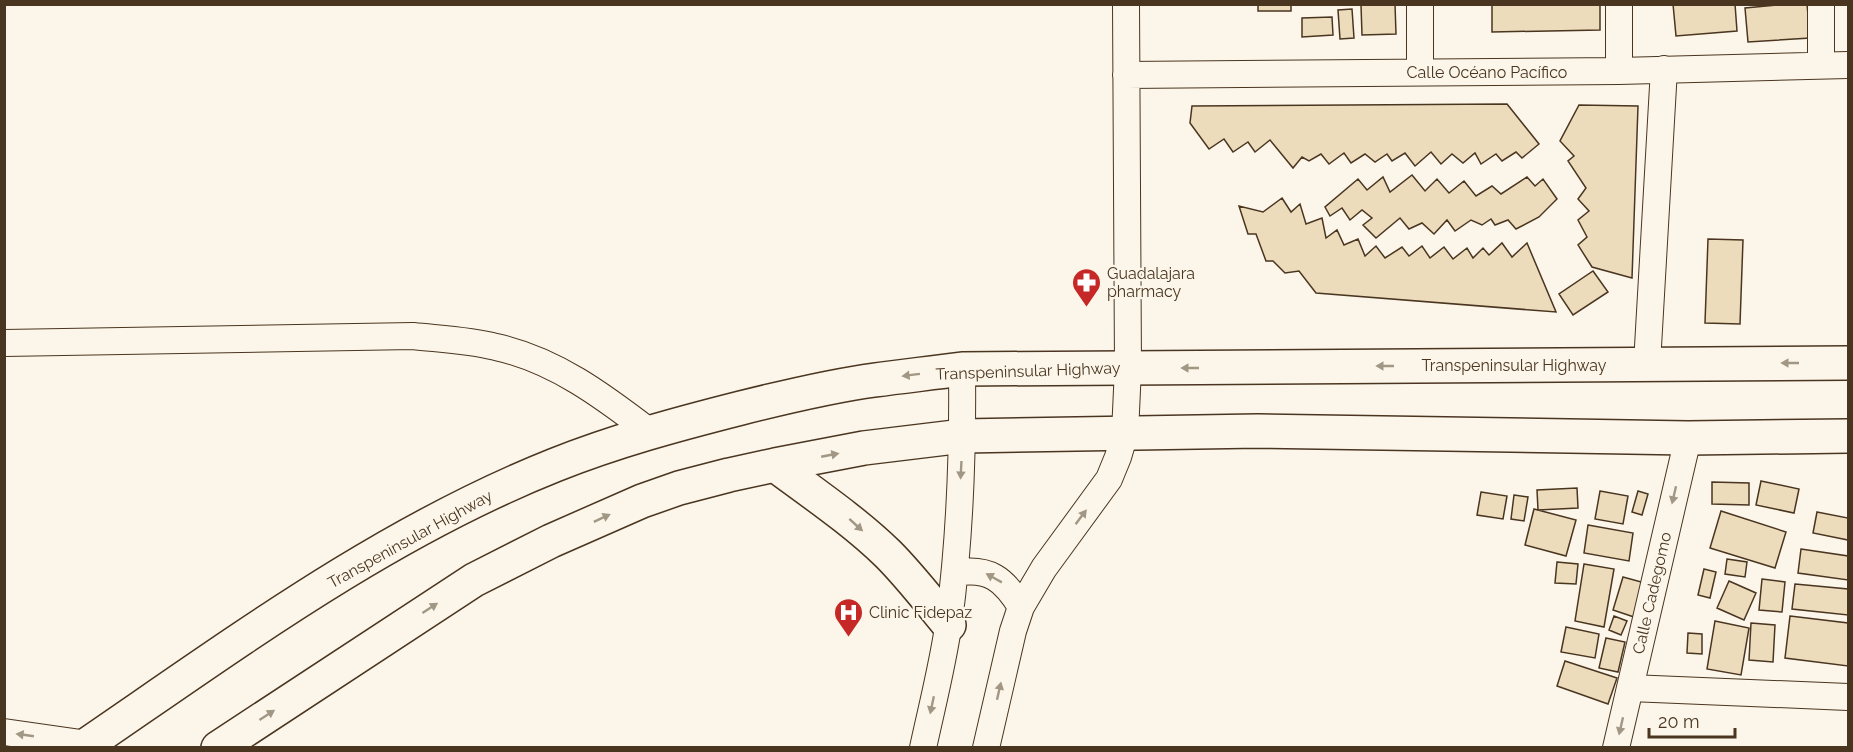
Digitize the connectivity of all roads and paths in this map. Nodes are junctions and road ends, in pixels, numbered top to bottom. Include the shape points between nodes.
1 (1126, 4) edge
2 (1420, 4) edge
3 (1619, 4) edge
4 (1821, 4) edge
5 (1821, 65) junction
6 (1848, 65) edge
7 (1664, 69) junction
8 (1619, 71) junction
9 (1420, 72) junction
10 (1126, 75) junction
11 (4, 343) edge
12 (1848, 363) edge
13 (1647, 364) junction
14 (1128, 368) junction
15 (962, 369) junction
16 (650, 432) junction
17 (1125, 433) junction
18 (963, 436) junction
19 (1848, 436) edge
20 (1688, 438) junction
21 (775, 465) junction
22 (955, 573) junction
23 (1021, 607) junction
24 (949, 625) junction
25 (1630, 688) junction
26 (1848, 697) edge
27 (4, 732) edge
28 (85, 746) edge
29 (218, 747) edge
30 (923, 747) edge
31 (986, 747) edge
32 (1616, 747) edge

1 - 10 street
2 - 9 street
3 - 8 street
4 - 5 street
5 - 6 street, Calle Océano Pacífico
5 - 7 street, Calle Océano Pacífico
7 - 8 street, Calle Océano Pacífico
7 - 13 street
8 - 9 street, Calle Océano Pacífico
9 - 10 street, Calle Océano Pacífico
10 - 14 street
11 - 16 street via 413,336 453,340 496,346 565,373
12 -> 13 main road, Transpeninsular Highway
13 -> 14 main road, Transpeninsular Highway
14 - 15 main road, Transpeninsular Highway
14 - 17 street
15 -> 16 main road, Transpeninsular Highway via 801,393
15 - 18 street
16 - 28 main road, Transpeninsular Highway via 555,465 441,518 241,638
17 - 18 main road
17 - 20 main road via 1258,431
23 -> 17 street via 1044,568 1109,479
21 -> 18 main road via 864,448
18 -> 22 street
19 - 20 main road
20 -> 25 street, Calle Cadegomo
21 -> 24 main road via 847,518 889,555
29 -> 21 main road via 474,580 551,541 689,485
23 -> 22 street via 1000,580 971,570
22 - 24 street
31 -> 23 street
24 -> 30 street
25 - 26 street
25 -> 32 street, Calle Cadegomo
28 -> 27 street

